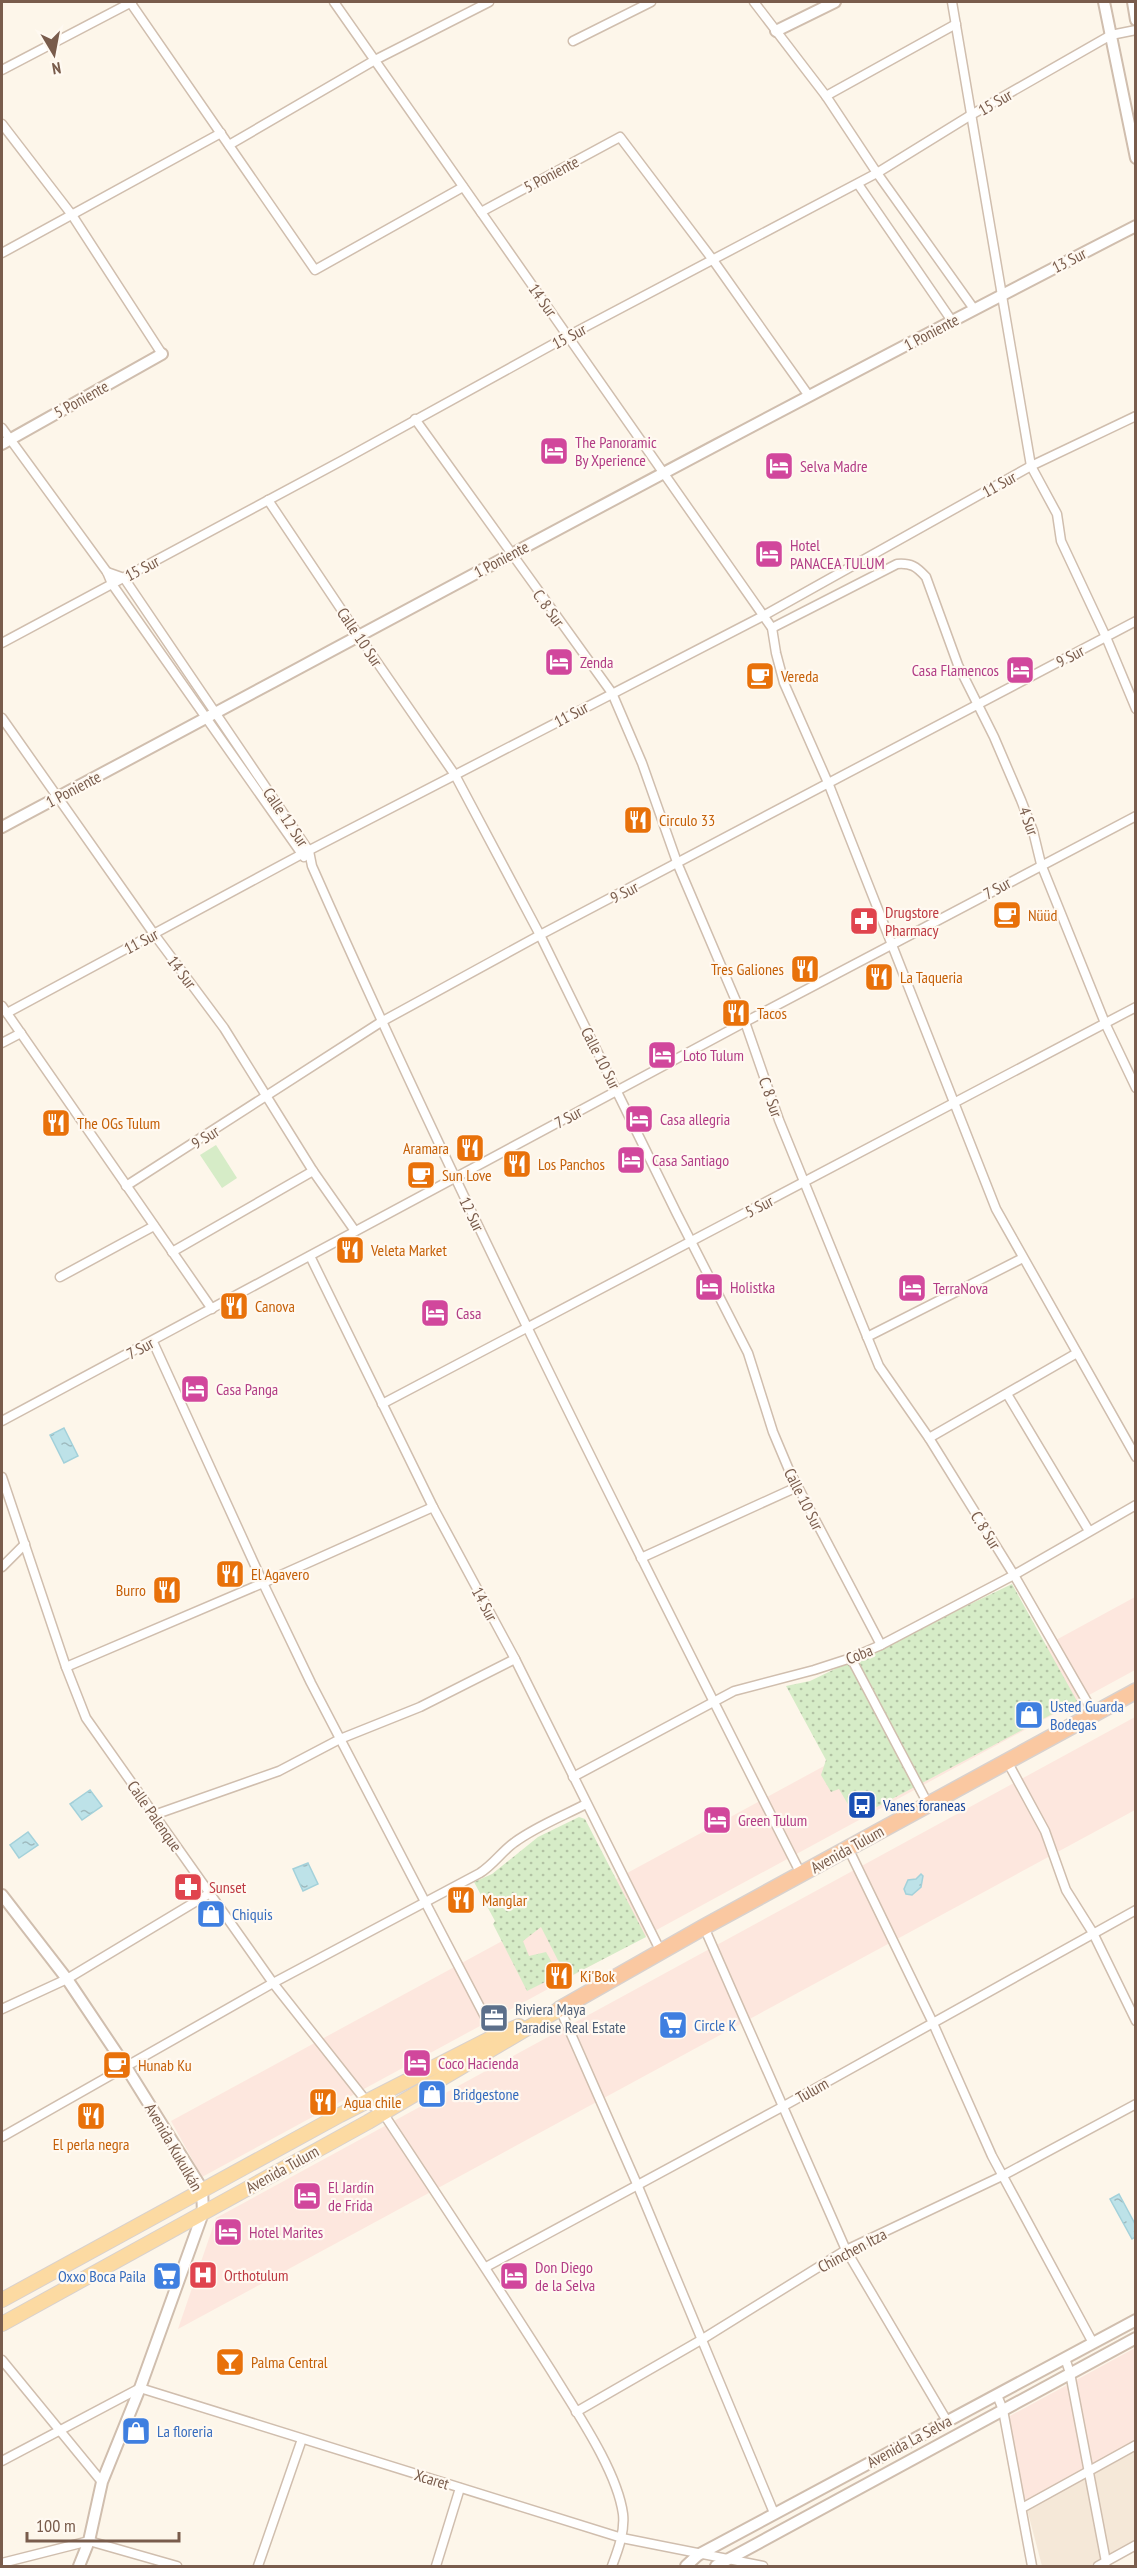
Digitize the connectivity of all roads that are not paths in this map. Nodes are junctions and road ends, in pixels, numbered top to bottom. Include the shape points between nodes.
1 (131, 2) edge
2 (334, 2) edge
3 (489, 2) edge
4 (651, 2) edge
5 (754, 2) edge
6 (835, 2) edge
7 (952, 2) edge
8 (1104, 2) edge
9 (1133, 2) edge
10 (1136, 20) edge
11 (956, 24) junction
12 (1136, 30) edge
13 (776, 31) junction
14 (1111, 35) junction
15 (573, 40) dead end
16 (375, 60) junction
17 (2, 70) edge
18 (826, 96) junction
19 (971, 115) junction
20 (2, 124) edge
21 (220, 133) junction
22 (229, 146) junction
23 (1136, 158) edge
24 (877, 173) junction
25 (858, 183) junction
26 (463, 187) junction
27 (481, 212) junction
28 (72, 215) junction
29 (1136, 226) edge
30 (2, 253) edge
31 (713, 260) junction
32 (1002, 294) junction
33 (974, 309) junction
34 (952, 321) junction
35 (568, 336) junction
36 (162, 354) joint
37 (809, 396) junction
38 (1136, 416) edge
39 (415, 419) junction
40 (2, 428) edge
41 (5, 442) edge
42 (1031, 466) junction
43 (664, 473) junction
44 (268, 500) junction
45 (509, 553) junction
46 (106, 572) junction
47 (124, 578) junction
48 (112, 584) junction
49 (763, 616) junction
50 (1136, 621) edge
51 (772, 628) junction
52 (359, 636) junction
53 (1106, 637) junction
54 (2, 643) edge
55 (186, 669) junction
56 (177, 677) junction
57 (612, 693) junction
58 (979, 705) junction
59 (1136, 709) edge
60 (210, 715) junction
61 (2, 718) edge
62 (455, 775) junction
63 (829, 784) junction
64 (58, 796) junction
65 (1136, 816) edge
66 (2, 827) edge
67 (305, 852) junction
68 (1041, 864) junction
69 (678, 865) junction
70 (312, 866) joint
71 (154, 934) junction
72 (540, 935) junction
73 (891, 946) junction
74 (1136, 1007) edge
75 (4, 1010) edge
76 (381, 1022) junction
77 (745, 1022) junction
78 (1105, 1023) junction
79 (21, 1033) junction
80 (2, 1042) edge
81 (1136, 1088) edge
82 (617, 1090) junction
83 (268, 1097) junction
84 (954, 1102) junction
85 (313, 1171) junction
86 (454, 1178) junction
87 (804, 1183) junction
88 (126, 1186) junction
89 (154, 1226) junction
90 (355, 1231) junction
91 (690, 1240) junction
92 (172, 1252) junction
93 (310, 1256) junction
94 (1023, 1258) junction
95 (60, 1277) dead end
96 (212, 1309) junction
97 (527, 1328) junction
98 (867, 1337) junction
99 (153, 1342) junction
100 (1077, 1353) junction
101 (1007, 1394) junction
102 (382, 1404) junction
103 (2, 1421) edge
104 (929, 1438) junction
105 (1136, 1456) edge
106 (2, 1477) edge
107 (797, 1487) junction
108 (1136, 1505) edge
109 (433, 1507) junction
110 (1089, 1531) junction
111 (25, 1544) junction
112 (641, 1558) junction
113 (2, 1567) edge
114 (1014, 1575) junction
115 (263, 1583) junction
116 (881, 1645) junction
117 (851, 1658) junction
118 (515, 1659) junction
119 (66, 1667) junction
120 (1136, 1691) edge
121 (714, 1702) junction
122 (1094, 1714) junction
123 (340, 1739) junction
124 (1007, 1761) junction
125 (573, 1777) junction
126 (586, 1804) junction
127 (928, 1804) junction
128 (154, 1815) junction
129 (848, 1848) junction
130 (801, 1874) junction
131 (210, 1893) junction
132 (2, 1895) edge
133 (426, 1903) junction
134 (1136, 1910) edge
135 (704, 1928) junction
136 (1093, 1933) junction
137 (661, 1952) junction
138 (67, 1979) junction
139 (273, 1983) junction
140 (2, 2009) edge
141 (560, 2009) junction
142 (932, 2021) junction
143 (1136, 2021) edge
144 (495, 2036) junction
145 (126, 2067) junction
146 (367, 2102) junction
147 (1136, 2104) edge
148 (782, 2107) junction
149 (383, 2113) junction
150 (2, 2137) edge
151 (1002, 2176) junction
152 (637, 2184) junction
153 (202, 2189) junction
154 (203, 2213) junction
155 (846, 2250) junction
156 (486, 2267) junction
157 (2, 2300) edge
158 (2, 2324) edge
159 (1134, 2326) edge
160 (1136, 2338) edge
161 (701, 2340) junction
162 (1093, 2343) junction
163 (1065, 2358) junction
164 (2, 2360) edge
165 (1071, 2373) junction
166 (140, 2388) junction
167 (997, 2395) junction
168 (1003, 2409) junction
169 (576, 2412) junction
170 (947, 2421) junction
171 (57, 2430) junction
172 (302, 2439) junction
173 (1136, 2445) edge
174 (2, 2461) edge
175 (1090, 2471) junction
176 (102, 2482) junction
177 (460, 2488) junction
178 (1022, 2508) junction
179 (774, 2513) junction
180 (622, 2538) junction
181 (89, 2541) junction
182 (1136, 2545) edge
183 (698, 2555) junction
184 (727, 2560) junction
185 (2, 2563) edge
186 (1102, 2564) edge
187 (79, 2566) edge
188 (177, 2566) edge
189 (258, 2566) edge
190 (436, 2566) edge
191 (612, 2566) edge
192 (686, 2566) edge
193 (716, 2566) edge
194 (763, 2566) edge
195 (1032, 2566) edge

1 - 17 street
1 - 21 street
2 - 16 street, 14 Sur
3 - 16 street
4 - 15 street
5 - 13 street
6 - 13 street
7 - 11 street
8 - 14 street
9 - 10 street
11 - 18 street
11 - 19 street
12 - 14 street, 15 Sur
13 - 18 street
14 - 19 street, 15 Sur
14 - 23 street
16 - 22 street
16 - 26 street, 14 Sur
18 - 24 street
19 - 24 street, 15 Sur
19 - 32 street
20 - 28 street
21 - 22 street
21 - 28 street
22 - 26 street via 315,270
24 - 25 street, 15 Sur
24 - 33 street
25 - 31 street, 15 Sur
25 - 34 street
26 - 27 street, 14 Sur
27 - 31 street, 5 Poniente via 620,137
27 - 35 street, 14 Sur
28 - 30 street
28 - 36 street
29 - 32 street, 13 Sur
31 - 35 street, 15 Sur
31 - 37 street
32 - 33 street, 1 Poniente
32 - 42 street
33 - 34 street, 1 Poniente
34 - 37 street, 1 Poniente
35 - 39 street, 15 Sur
35 - 43 street, 14 Sur
36 - 41 street, 5 Poniente
37 - 43 street, 1 Poniente
38 - 42 street, 11 Sur
39 - 44 street, 15 Sur
39 - 45 street, C. 8 Sur
40 - 41 street, Calle 12 Sur
41 - 46 street, Calle 12 Sur
42 - 49 street, 11 Sur
42 - 53 street via 1057,514 1062,541
43 - 45 street, 1 Poniente
43 - 49 street, 14 Sur
44 - 47 street, 15 Sur
44 - 52 street, Calle 10 Sur
45 - 52 street, 1 Poniente
45 - 57 street, C. 8 Sur
46 - 47 street
46 - 48 street, Calle 12 Sur
47 - 48 street, 15 Sur
47 - 55 street, Calle 12 Sur
48 - 54 street, 15 Sur
48 - 56 street, Calle 12 Sur
49 - 51 street, 14 Sur
49 - 57 street, 11 Sur
50 - 53 street, 9 Sur
51 - 58 street, 4 Sur via 897,564 908,563 926,577 958,664
51 - 63 street via 784,683
52 - 60 street, 1 Poniente
52 - 62 street, Calle 10 Sur
53 - 58 street, 9 Sur
53 - 59 street
55 - 56 street
55 - 60 street, Calle 12 Sur
56 - 60 street, Calle 12 Sur
57 - 62 street, 11 Sur
57 - 69 street, C. 8 Sur
58 - 63 street, 9 Sur
58 - 68 street, 4 Sur via 1034,831
60 - 64 street, 1 Poniente
60 - 67 street, Calle 12 Sur
61 - 64 street, 14 Sur
62 - 67 street, 11 Sur
62 - 72 street, Calle 10 Sur
63 - 69 street, 9 Sur
63 - 73 street
64 - 66 street, 1 Poniente
64 - 71 street, 14 Sur
65 - 68 street, 7 Sur
67 - 70 street, Calle 12 Sur
67 - 71 street, 11 Sur
68 - 73 street, 7 Sur
68 - 78 street, 4 Sur
69 - 72 street, 9 Sur
69 - 77 street, C. 8 Sur
70 - 76 street, 12 Sur
71 - 75 street, 11 Sur
71 - 83 street, 14 Sur via 224,1028
72 - 76 street, 9 Sur
72 - 82 street, Calle 10 Sur
73 - 77 street, 7 Sur
73 - 84 street
74 - 78 street, 5 Sur
75 - 79 street
76 - 83 street, 9 Sur
76 - 86 street, 12 Sur
77 - 82 street, 7 Sur
77 - 87 street, C. 8 Sur
78 - 81 street, 4 Sur
78 - 84 street, 5 Sur
79 - 80 street
79 - 88 street
82 - 86 street, 7 Sur
82 - 91 street, Calle 10 Sur
83 - 85 street, 14 Sur
83 - 88 street, 9 Sur
84 - 87 street, 5 Sur
84 - 94 street via 996,1209
85 - 90 street, 14 Sur
85 - 92 street
86 - 90 street, 7 Sur
86 - 97 street, 12 Sur
87 - 91 street, 5 Sur
87 - 98 street, C. 8 Sur
88 - 89 street
89 - 92 street
89 - 95 street
90 - 93 street, 7 Sur
91 - 97 street, 5 Sur
91 - 107 street, Calle 10 Sur via 748,1353
92 - 96 street
93 - 96 street, 7 Sur
93 - 102 street, 14 Sur
94 - 98 street
94 - 100 street
96 - 99 street, 7 Sur
97 - 102 street, 5 Sur
97 - 112 street, 12 Sur
98 - 104 street, C. 8 Sur via 879,1366
99 - 103 street, 7 Sur
99 - 115 street
100 - 101 street
100 - 105 street
101 - 104 street
101 - 110 street
102 - 109 street, 14 Sur
104 - 114 street, C. 8 Sur
106 - 111 street, Calle Palenque
107 - 112 street
107 - 116 street, Calle 10 Sur
108 - 110 street, Coba
109 - 115 street
109 - 118 street, 14 Sur
110 - 114 street, Coba
111 - 113 street
111 - 119 street, Calle Palenque
112 - 121 street, 12 Sur
114 - 116 street, Coba
114 - 122 street, C. 8 Sur
115 - 119 street
115 - 123 street
116 - 117 street, Coba
117 - 121 street, Coba via 734,1690
117 - 127 street
118 - 123 street via 420,1707
118 - 125 street, 14 Sur
119 - 128 street, Calle Palenque via 86,1718
120 - 122 highway, Avenida Tulum
121 - 125 street, Coba
121 - 130 street, 12 Sur
122 - 124 highway, Avenida Tulum
123 - 128 street via 257,1781
123 - 133 street
124 - 127 highway, Avenida Tulum
124 - 136 street via 1045,1831 1066,1890
125 - 126 street, 14 Sur
126 - 133 street via 526,1835 490,1867
126 - 137 street, 14 Sur
127 - 129 highway, Avenida Tulum
128 - 131 street, Calle Palenque
129 - 130 highway, Avenida Tulum
129 - 142 street
130 - 135 highway, Avenida Tulum
131 - 138 street
131 - 139 street, Calle Palenque
132 - 138 street, Avenida Kukulkán
133 - 139 street
133 - 144 street
134 - 136 street, Tulum
135 - 137 highway, Avenida Tulum
135 - 148 street
136 - 142 street, Tulum
136 - 143 street
137 - 141 highway, Avenida Tulum
138 - 140 street
138 - 145 street, Avenida Kukulkán
139 - 145 street
139 - 146 street, Calle Palenque
141 - 144 main road, Avenida Tulum
141 - 149 main road, Avenida Tulum
141 - 152 street
142 - 148 street, Tulum
142 - 151 street
144 - 146 main road, Avenida Tulum
145 - 150 street
145 - 153 street, Avenida Kukulkán
146 - 149 street, Calle Palenque
146 - 153 main road, Avenida Tulum
147 - 151 street, Chinchen Itza
148 - 152 street, Tulum
148 - 155 street
149 - 154 main road, Avenida Tulum
149 - 156 street
151 - 155 street, Chinchen Itza
151 - 162 street
152 - 156 street, Tulum
152 - 161 street
153 - 154 street, Avenida Kukulkán
153 - 157 main road, Avenida Tulum
154 - 158 main road, Avenida Tulum
154 - 166 street, Avenida Kukulkán
155 - 161 street, Chinchen Itza
155 - 170 street
156 - 169 street
159 - 162 street, Avenida La Selva
160 - 165 street, Avenida La Selva
161 - 169 street, Chinchen Itza
161 - 179 street
162 - 163 street, Avenida La Selva
163 - 165 street
163 - 167 street, Avenida La Selva
164 - 171 street
165 - 168 street, Avenida La Selva
165 - 175 street
166 - 171 street
166 - 172 street, Xcaret
166 - 176 street, Avenida Kukulkán
167 - 168 street
167 - 170 street, Avenida La Selva
168 - 178 street
168 - 184 street, Avenida La Selva
169 - 180 street via 617,2491 623,2515
170 - 179 street, Avenida La Selva
171 - 174 street
171 - 176 street
172 - 177 street, Xcaret
172 - 189 street
173 - 175 street
175 - 178 street
175 - 186 street
176 - 181 street, Avenida Kukulkán
177 - 180 street, Xcaret
177 - 190 street
178 - 195 street
179 - 183 street, Avenida La Selva
180 - 183 street, Xcaret
180 - 191 street
181 - 185 street
181 - 187 street, Avenida Kukulkán
181 - 188 street
182 - 186 street
183 - 184 street, Xcaret
183 - 192 street, Avenida La Selva
184 - 193 street, Avenida La Selva
184 - 194 street, Xcaret

